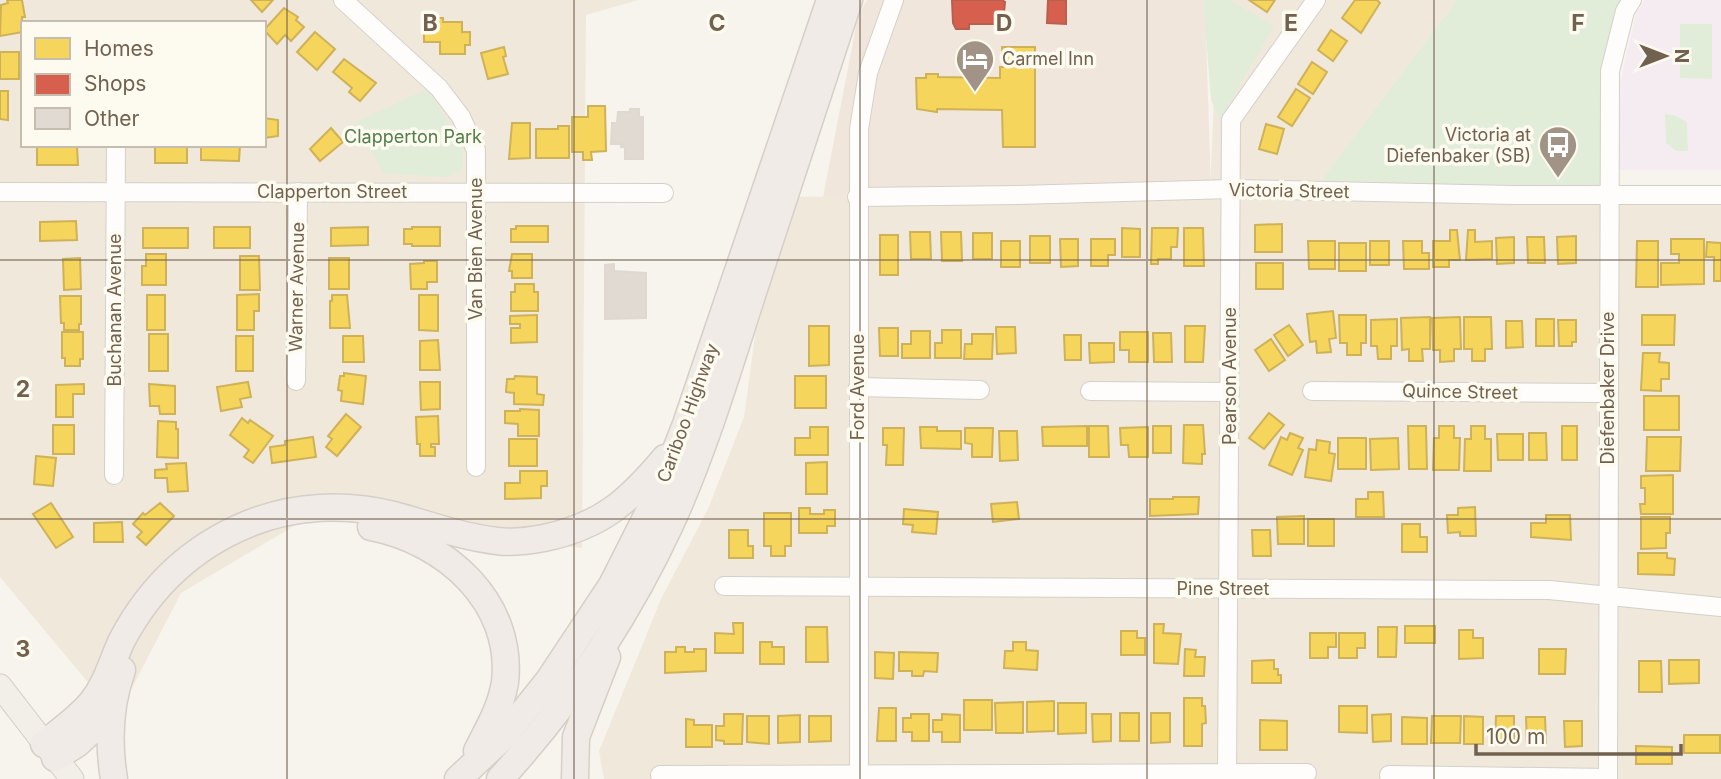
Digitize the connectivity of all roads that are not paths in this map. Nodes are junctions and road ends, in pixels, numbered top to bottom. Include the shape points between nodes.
1 (343, 0) edge
2 (830, 0) edge
3 (849, 0) edge
4 (894, 0) edge
5 (1316, 0) edge
6 (1632, 0) edge
7 (116, 147) edge
8 (1231, 189) junction
9 (0, 192) edge
10 (115, 192) junction
11 (298, 192) junction
12 (477, 193) junction
13 (664, 193) dead end
14 (1608, 195) junction
15 (1721, 195) edge
16 (858, 197) junction
17 (296, 381) dead end
18 (858, 387) junction
19 (980, 390) dead end
20 (1090, 391) dead end
21 (1312, 391) dead end
22 (1230, 392) junction
23 (1608, 393) junction
24 (686, 424) junction
25 (476, 467) dead end
26 (114, 475) dead end
27 (724, 586) dead end
28 (858, 588) junction
29 (1228, 589) junction
30 (634, 594) junction
31 (1608, 595) junction
32 (1721, 607) edge
33 (0, 686) edge
34 (110, 713) junction
35 (50, 751) junction
36 (463, 774) edge
37 (1307, 774) dead end
38 (660, 775) dead end
39 (1389, 775) dead end
40 (1227, 776) edge
41 (859, 777) edge
42 (72, 779) edge
43 (114, 779) edge
44 (500, 779) edge
45 (575, 779) edge
46 (1608, 779) edge

1 - 12 street, Van Bien Avenue via 439,88 461,117 476,150
2 - 24 highway, Cariboo Highway
3 - 30 highway, Cariboo Highway via 701,448 670,524
4 - 16 street, Ford Avenue via 868,73 859,129
5 - 8 street, Pearson Avenue via 1231,120
6 - 14 street, Diefenbaker Drive via 1609,71
7 - 10 street, Buchanan Avenue
8 - 14 street, Victoria Street
8 - 16 street, Victoria Street
8 - 22 street, Pearson Avenue
9 - 10 street, Clapperton Street
10 - 11 street, Clapperton Street
10 - 26 street, Buchanan Avenue
11 - 12 street, Clapperton Street
11 - 17 street, Warner Avenue
12 - 13 street, Clapperton Street
12 - 25 street, Van Bien Avenue
14 - 15 street, Victoria Street
14 - 23 street, Diefenbaker Drive
16 - 18 street, Ford Avenue
18 - 19 street
18 - 28 street, Ford Avenue
20 - 22 street
21 - 23 street, Quince Street
22 - 29 street, Pearson Avenue
23 - 31 street, Diefenbaker Drive
24 - 35 highway via 639,489 590,524 557,535 526,542 496,541 391,514 318,508 286,512 221,536 189,556 140,608 93,701
24 - 36 highway, Cariboo Highway via 661,488 612,585 549,680 505,735
27 - 28 street, Pine Street
28 - 29 street, Pine Street
28 - 41 street, Ford Avenue
29 - 31 street, Pine Street via 1549,590
29 - 40 street, Pearson Avenue
30 - 44 highway, Cariboo Highway via 533,743
30 - 45 highway via 576,737
31 - 32 street, Pine Street
31 - 46 street, Diefenbaker Drive
33 - 35 main road
34 - 35 highway via 78,743
34 - 36 highway via 133,642 149,612 191,570 219,551 253,537 289,526 343,522 381,529 425,546 474,583 492,609 505,649 504,684 494,719
34 - 43 highway
35 - 42 main road
37 - 40 street
38 - 41 street
39 - 46 street
40 - 41 street

